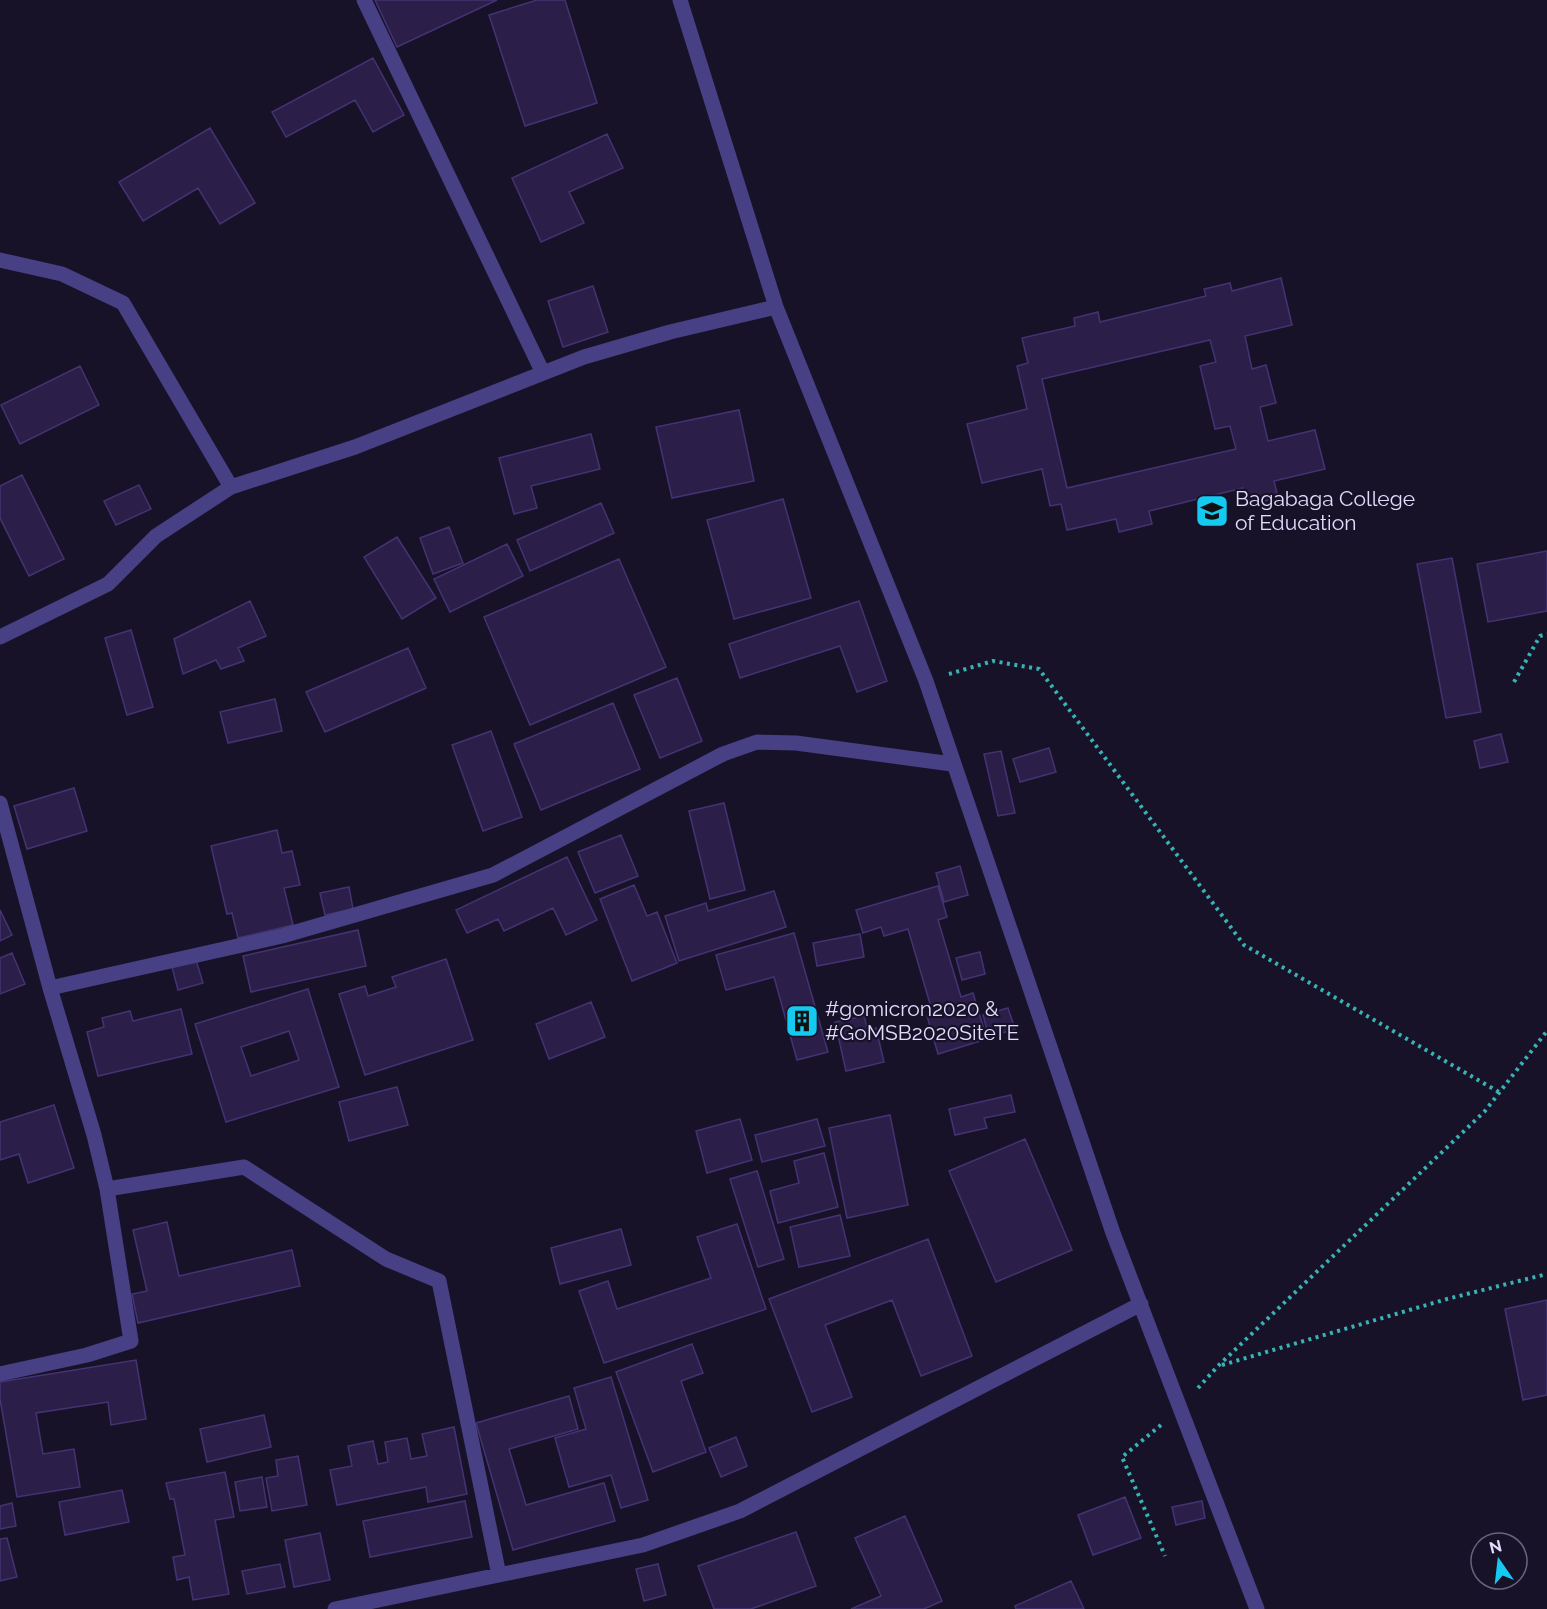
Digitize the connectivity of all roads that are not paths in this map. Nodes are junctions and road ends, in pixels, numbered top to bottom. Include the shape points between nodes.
1 (364, 0) edge
2 (680, 0) edge
3 (0, 260) edge
4 (776, 307) junction
5 (543, 373) junction
6 (231, 487) junction
7 (0, 637) edge
8 (952, 764) junction
9 (0, 803) edge
10 (50, 988) junction
11 (107, 1189) junction
12 (1141, 1304) junction
13 (0, 1374) edge
14 (499, 1575) junction
15 (335, 1609) edge
16 (1257, 1609) edge

1 - 5 street
2 - 4 street
3 - 6 street via 62,274 123,303
4 - 5 street via 670,332
4 - 8 street via 926,681
5 - 6 street via 355,447
6 - 7 street via 156,536 108,584
8 - 10 street via 796,743 757,742 723,754 493,875 282,936
8 - 12 street
9 - 10 street
10 - 11 street
11 - 13 street via 131,1341
11 - 14 street via 244,1167 386,1258 439,1281
12 - 14 street via 740,1511 644,1545
12 - 16 street
14 - 15 street

